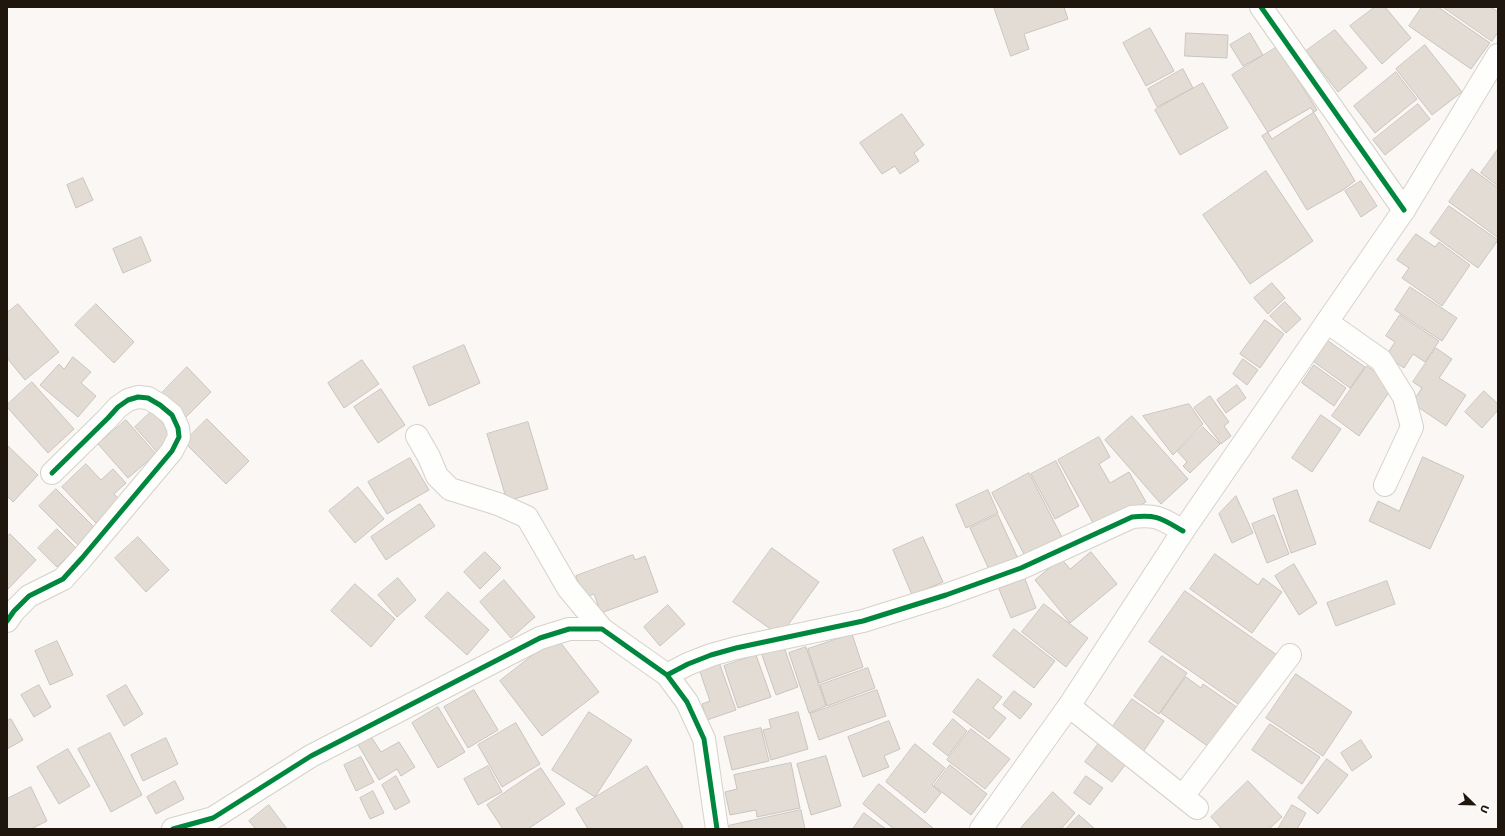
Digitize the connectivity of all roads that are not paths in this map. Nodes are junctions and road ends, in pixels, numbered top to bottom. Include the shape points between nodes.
1 (1261, 7) edge
2 (1498, 55) edge
3 (1404, 210) junction
4 (1327, 322) junction
5 (417, 436) dead end
6 (52, 473) dead end
7 (1385, 485) dead end
8 (1183, 531) junction
9 (7, 621) edge
10 (602, 629) junction
11 (1290, 655) dead end
12 (667, 675) junction
13 (1069, 706) junction
14 (173, 829) edge
15 (717, 829) edge
16 (981, 829) edge

1 - 3 street
2 - 3 street
3 - 4 street
4 - 7 street via 1381,360 1404,397 1412,427
4 - 8 street
5 - 10 street via 437,476 450,489 498,504 527,517 568,588
6 - 9 street via 128,400 148,398 172,415 178,428 179,437 172,451 82,558 63,579 29,596
8 - 12 street via 1160,517 1132,517 1021,568 946,595 863,621 724,652 688,664
8 - 13 street
10 - 12 street
10 - 14 street via 569,629 540,638 310,756 213,818
11 - 13 street via 1190,802
12 - 15 street via 687,702 704,739
13 - 16 street

